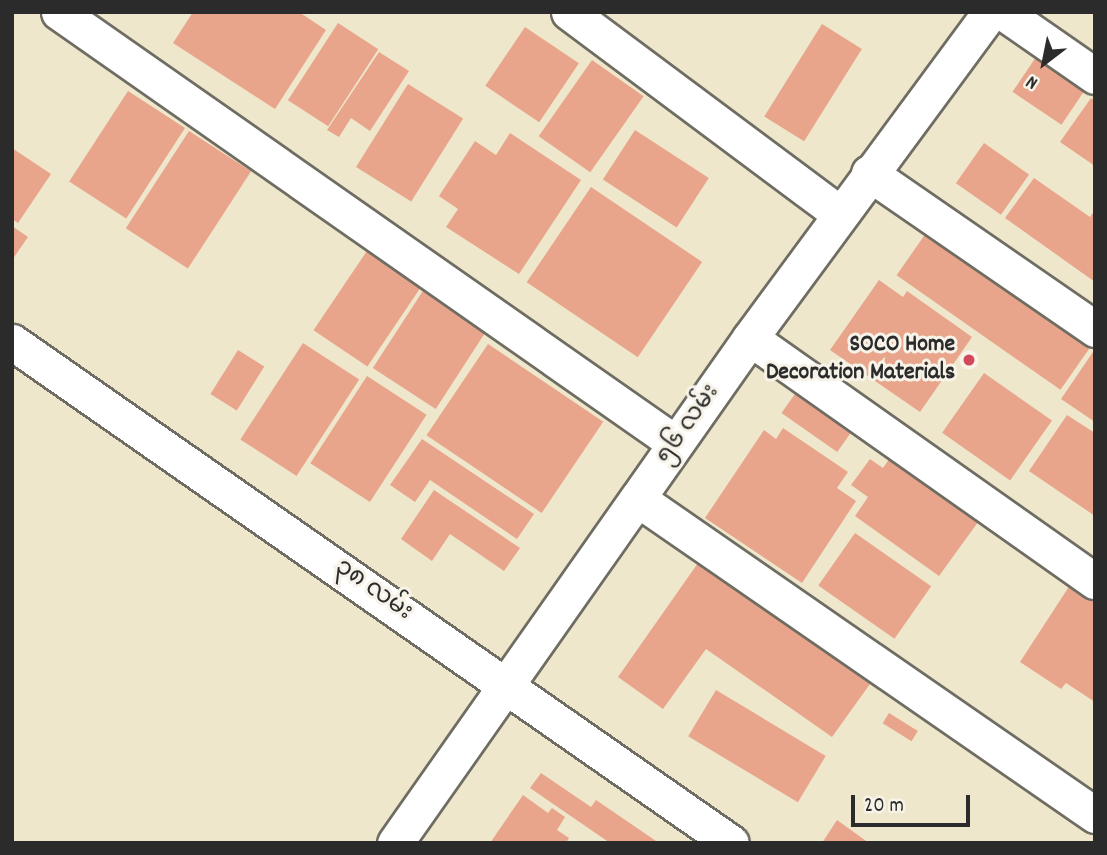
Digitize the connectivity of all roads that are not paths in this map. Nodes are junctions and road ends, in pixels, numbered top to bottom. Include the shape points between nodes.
1 (59, 12) edge
2 (569, 12) edge
3 (990, 12) edge
4 (1003, 12) edge
5 (1095, 76) edge
6 (869, 173) junction
7 (840, 214) junction
8 (1095, 329) edge
9 (750, 338) junction
10 (12, 342) edge
11 (675, 443) junction
12 (638, 499) junction
13 (1095, 580) edge
14 (508, 684) junction
15 (1095, 815) edge
16 (395, 843) edge
17 (731, 843) edge

1 - 11 street
2 - 7 street
3 - 6 street, ၅၆ လမ်း
4 - 5 street
6 - 7 street, ၅၆ လမ်း
6 - 8 street
7 - 9 street, ၅၆ လမ်း
9 - 11 street, ၅၆ လမ်း
9 - 13 street
10 - 14 street, ၃၈ လမ်း
11 - 12 street, ၅၆ လမ်း
12 - 14 street, ၅၆ လမ်း
12 - 15 street
14 - 16 street, ၅၆ လမ်း
14 - 17 street, ၃၈ လမ်း

